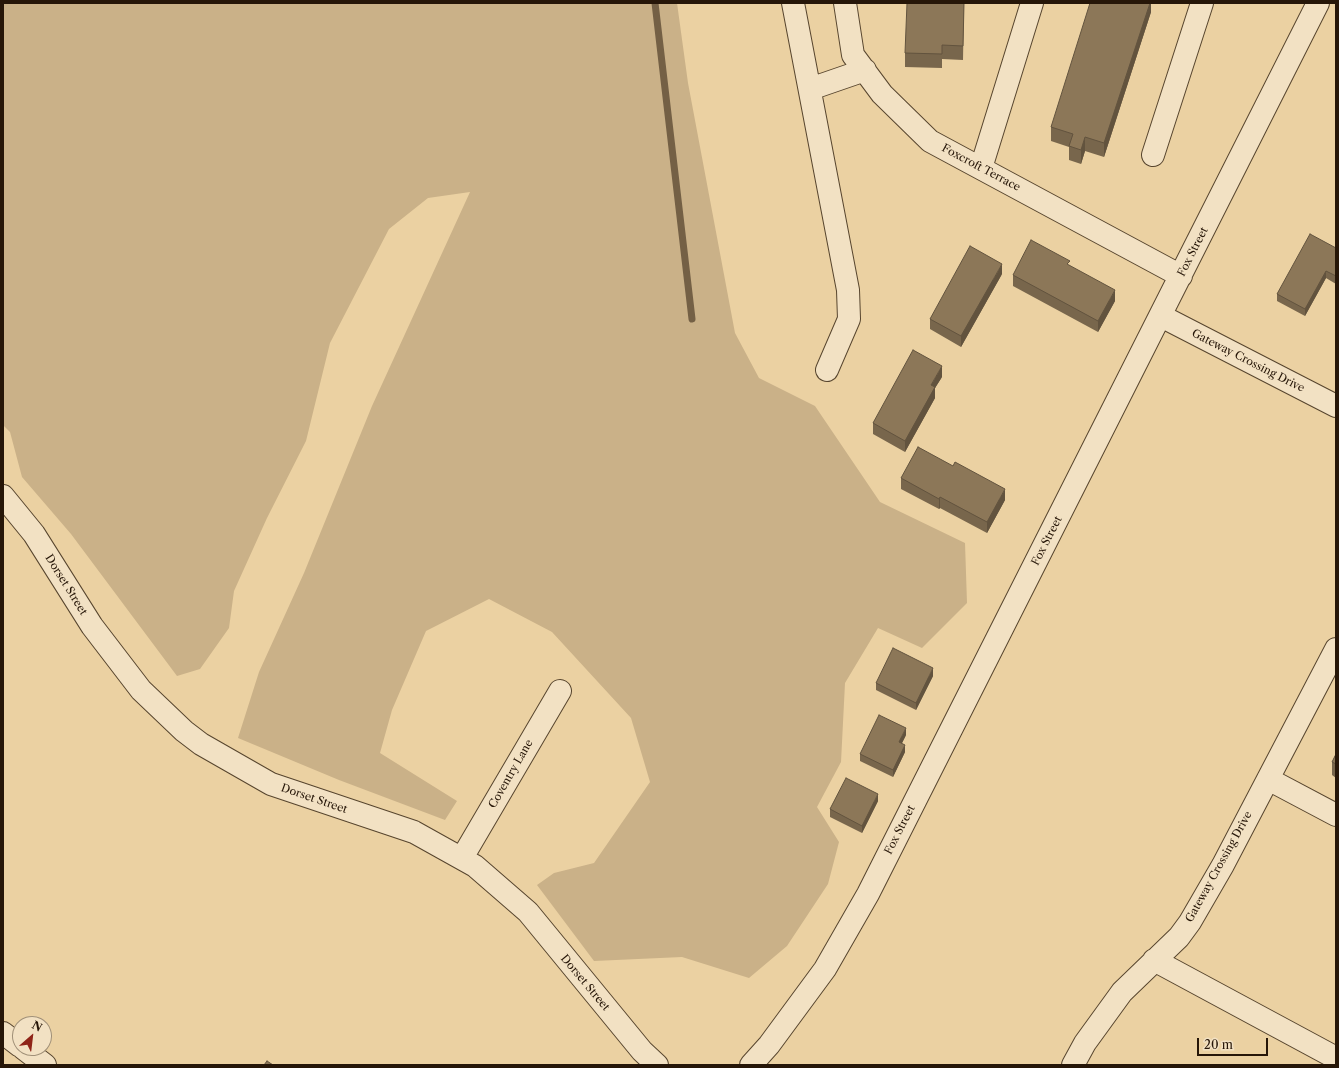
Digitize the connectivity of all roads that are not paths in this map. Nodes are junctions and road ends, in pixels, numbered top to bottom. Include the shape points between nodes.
1 (793, 3) edge
2 (845, 3) edge
3 (1032, 3) edge
4 (1202, 3) edge
5 (1318, 3) edge
6 (865, 70) junction
7 (810, 89) junction
8 (1154, 155) dead end
9 (981, 168) junction
10 (1181, 276) junction
11 (1161, 316) junction
12 (827, 370) dead end
13 (1336, 406) edge
14 (3, 496) edge
15 (1336, 649) edge
16 (560, 691) dead end
17 (1268, 778) junction
18 (1336, 815) edge
19 (462, 858) junction
20 (1154, 960) junction
21 (3, 1033) edge
22 (12, 1040) edge
23 (33, 1056) edge
24 (1336, 1058) edge
25 (45, 1065) edge
26 (657, 1065) edge
27 (751, 1065) edge
28 (1073, 1065) edge

1 - 7 street
2 - 6 street, Foxcroft Terrace via 853,55
3 - 9 street
4 - 8 street
5 - 10 street, Fox Street
6 - 7 street
6 - 9 street, Foxcroft Terrace via 882,94 930,141
7 - 12 street via 848,290 850,319
9 - 10 street, Foxcroft Terrace
10 - 11 street, Fox Street
11 - 13 street, Gateway Crossing Drive
11 - 27 street, Fox Street via 868,894 825,969 769,1045
14 - 19 street, Dorset Street via 34,534 92,626 141,690 184,731 201,744 271,784 414,832
15 - 17 street, Gateway Crossing Drive
16 - 19 street, Coventry Lane
17 - 18 street
17 - 20 street, Gateway Crossing Drive via 1190,922 1179,937
19 - 26 street, Dorset Street via 475,866 528,912 642,1051
20 - 24 street
20 - 28 street, Gateway Crossing Drive via 1122,992 1085,1043
21 - 22 street
23 - 25 street

